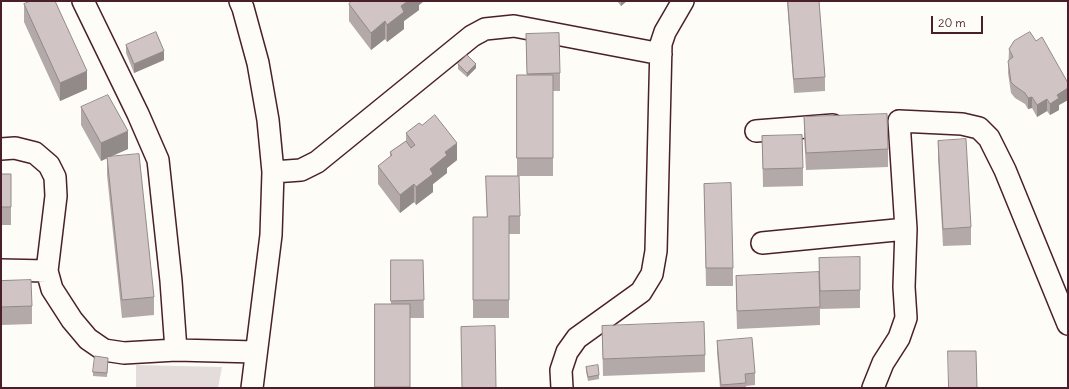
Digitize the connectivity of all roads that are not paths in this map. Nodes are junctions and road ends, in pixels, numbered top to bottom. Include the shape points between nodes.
1 (82, 1) edge
2 (240, 1) edge
3 (683, 1) edge
4 (661, 54) junction
5 (899, 121) junction
6 (877, 122) edge
7 (854, 124) edge
8 (756, 131) dead end
9 (1, 149) edge
10 (273, 172) junction
11 (906, 229) junction
12 (762, 243) dead end
13 (1, 270) edge
14 (47, 271) junction
15 (1068, 324) edge
16 (176, 350) junction
17 (256, 352) junction
18 (252, 388) edge
19 (562, 388) edge
20 (873, 388) edge

1 - 16 street via 158,160
2 - 10 street via 258,63 268,120
3 - 4 street via 665,32
4 - 10 street via 514,26 485,29 472,36 317,162 301,170
4 - 19 street via 656,251 652,274 641,292 578,338 567,352 562,370
5 - 6 street
5 - 11 street
5 - 15 street via 962,124 979,128 989,138 1005,170
7 - 8 street
9 - 14 street via 15,148 35,153 49,165 55,177 56,196
10 - 17 street via 271,235
11 - 12 street
11 - 20 street via 906,318 899,338 883,363
13 - 14 street
14 - 16 street via 52,289 72,320 88,339 104,350 124,353
16 - 17 street
17 - 18 street

